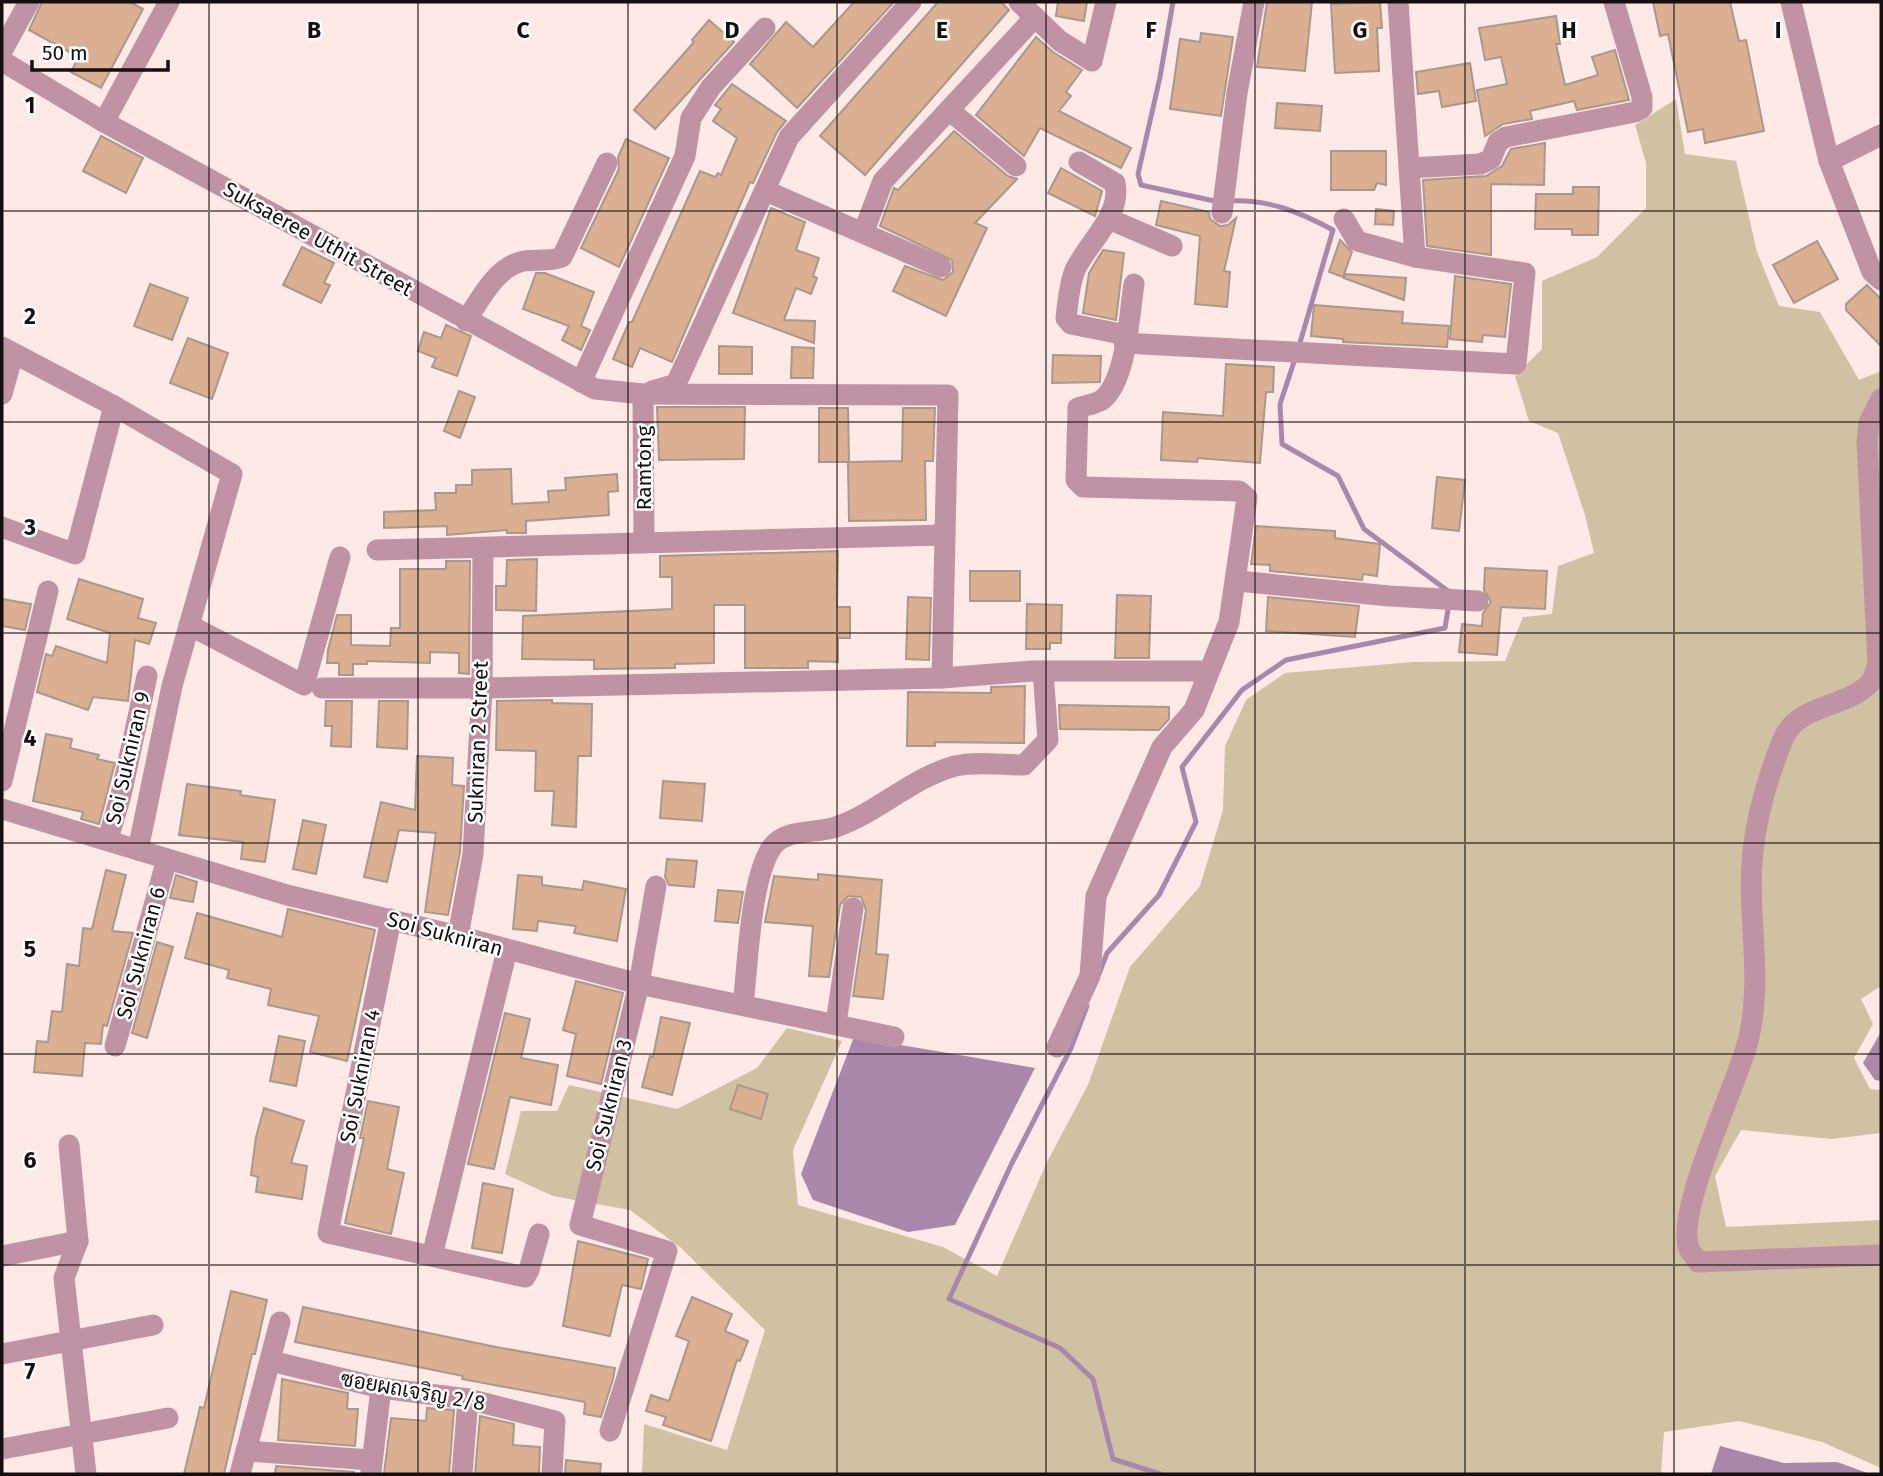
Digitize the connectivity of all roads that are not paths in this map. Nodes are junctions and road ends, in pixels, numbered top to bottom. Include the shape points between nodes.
1 (29, 2) edge
2 (169, 2) edge
3 (911, 2) edge
4 (1019, 2) edge
5 (1106, 2) edge
6 (1254, 2) edge
7 (1398, 2) edge
8 (1614, 2) edge
9 (1791, 2) edge
10 (1035, 17) junction
11 (765, 28) dead end
12 (3, 49) edge
13 (949, 110) junction
14 (104, 121) junction
15 (1881, 135) edge
16 (1079, 162) dead end
17 (1829, 162) junction
18 (607, 163) dead end
19 (1016, 166) dead end
20 (1409, 168) junction
21 (766, 191) junction
22 (1222, 213) dead end
23 (1109, 219) junction
24 (1344, 219) dead end
25 (864, 231) junction
26 (1172, 246) dead end
27 (1415, 257) junction
28 (942, 267) dead end
29 (1881, 280) edge
30 (1134, 285) dead end
31 (466, 321) junction
32 (1125, 339) junction
33 (8, 351) edge
34 (582, 382) junction
35 (2, 394) edge
36 (643, 394) junction
37 (1881, 399) edge
38 (114, 406) junction
39 (2, 527) edge
40 (943, 535) junction
41 (644, 541) junction
42 (483, 548) junction
43 (377, 550) dead end
44 (340, 557) dead end
45 (1238, 581) junction
46 (48, 592) dead end
47 (1461, 600) dead end
48 (189, 625) junction
49 (1043, 671) junction
50 (1209, 671) junction
51 (147, 676) dead end
52 (942, 678) junction
53 (322, 688) dead end
54 (482, 688) junction
55 (2, 781) edge
56 (2, 809) edge
57 (108, 839) junction
58 (138, 850) junction
59 (167, 859) junction
60 (656, 886) dead end
61 (853, 908) dead end
62 (391, 919) junction
63 (458, 936) junction
64 (507, 950) junction
65 (639, 985) junction
66 (743, 1005) junction
67 (836, 1023) junction
68 (894, 1037) dead end
69 (115, 1046) dead end
70 (1057, 1046) dead end
71 (69, 1146) dead end
72 (539, 1234) dead end
73 (78, 1241) junction
74 (1881, 1255) edge
75 (2, 1256) edge
76 (432, 1256) junction
77 (281, 1322) dead end
78 (153, 1325) dead end
79 (69, 1343) junction
80 (2, 1354) edge
81 (271, 1362) junction
82 (381, 1388) junction
83 (468, 1399) junction
84 (168, 1418) dead end
85 (610, 1431) dead end
86 (80, 1435) junction
87 (2, 1448) edge
88 (246, 1451) junction
89 (371, 1467) edge
90 (86, 1474) edge
91 (240, 1474) edge
92 (462, 1474) edge
93 (552, 1474) edge

1 - 12 street, Suksaeree Uthit Street
2 - 14 street
3 - 21 street via 789,137
4 - 10 street
5 - 10 street via 1093,61 1060,41
6 - 22 street
7 - 20 street
8 - 20 street via 1642,108 1506,137 1498,142 1491,159 1481,164
9 - 17 street
10 - 13 street
11 - 34 street via 711,87 691,118 685,156
12 - 14 street, Suksaeree Uthit Street
13 - 19 street
13 - 25 street via 883,181
14 - 31 street, Suksaeree Uthit Street
15 - 17 street
16 - 23 street via 1115,183
17 - 29 street via 1872,272
18 - 31 street via 562,257 524,261 508,268
20 - 27 street
21 - 25 street
21 - 36 street via 676,384
23 - 26 street
23 - 32 street via 1071,279 1066,318 1070,324
24 - 27 street via 1357,241
25 - 28 street
27 - 32 street via 1525,273 1516,364 1256,351
30 - 32 street
31 - 34 street, Suksaeree Uthit Street
32 - 45 street via 1114,384 1102,400 1078,408 1076,480 1083,486 1239,491 1247,498
33 - 35 street
33 - 38 street
34 - 36 street, Suksaeree Uthit Street via 595,389
36 - 40 street, Suksaeree Uthit Street via 948,395
36 - 41 street, Ramtong
37 - 74 street via 1869,423 1867,442 1878,664 1870,682 1851,695 1801,716 1785,735 1769,777 1753,852 1756,1000 1748,1044 1702,1168 1690,1218 1689,1248 1698,1262
38 - 39 street via 75,554
38 - 48 street via 232,474
40 - 41 street
40 - 52 street
41 - 42 street
42 - 43 street
42 - 54 street, Sukniran 2 Street
44 - 48 street via 304,685
45 - 47 street
45 - 50 street via 1229,622
46 - 55 street
48 - 58 street
49 - 50 street
49 - 52 street
49 - 66 street via 1048,740 1024,765 959,765 925,776 871,813 839,826 778,840 764,864 757,891
50 - 70 street via 1188,719 1162,747 1096,896 1090,975
51 - 57 street, Soi Sukniran 9
52 - 54 street
53 - 54 street
54 - 63 street, Sukniran 2 Street via 473,854
56 - 57 street, Soi Sukniran
57 - 58 street, Soi Sukniran
58 - 59 street, Soi Sukniran
59 - 62 street, Soi Sukniran via 287,895
59 - 69 street, Soi Sukniran 6
60 - 65 street, Soi Sukniran 3
61 - 67 street
62 - 63 street, Soi Sukniran
62 - 76 street, Soi Sukniran 4 via 328,1233
63 - 64 street, Soi Sukniran
64 - 65 street, Soi Sukniran
64 - 76 street
65 - 66 street, Soi Sukniran
65 - 85 street, Soi Sukniran 3 via 580,1225 667,1251
66 - 67 street, Soi Sukniran
67 - 68 street, Soi Sukniran
71 - 73 street
72 - 76 street via 524,1278
73 - 75 street
73 - 79 street via 64,1278
77 - 81 street
78 - 79 street
79 - 80 street
79 - 86 street
81 - 82 street, ซอยผถเจริญ 2/8
81 - 88 street
82 - 83 street, ซอยผถเจริญ 2/8
82 - 89 street
83 - 92 street
83 - 93 street, ซอยผถเจริญ 2/8 via 555,1421
84 - 86 street
86 - 87 street
86 - 90 street
88 - 89 street
88 - 91 street

